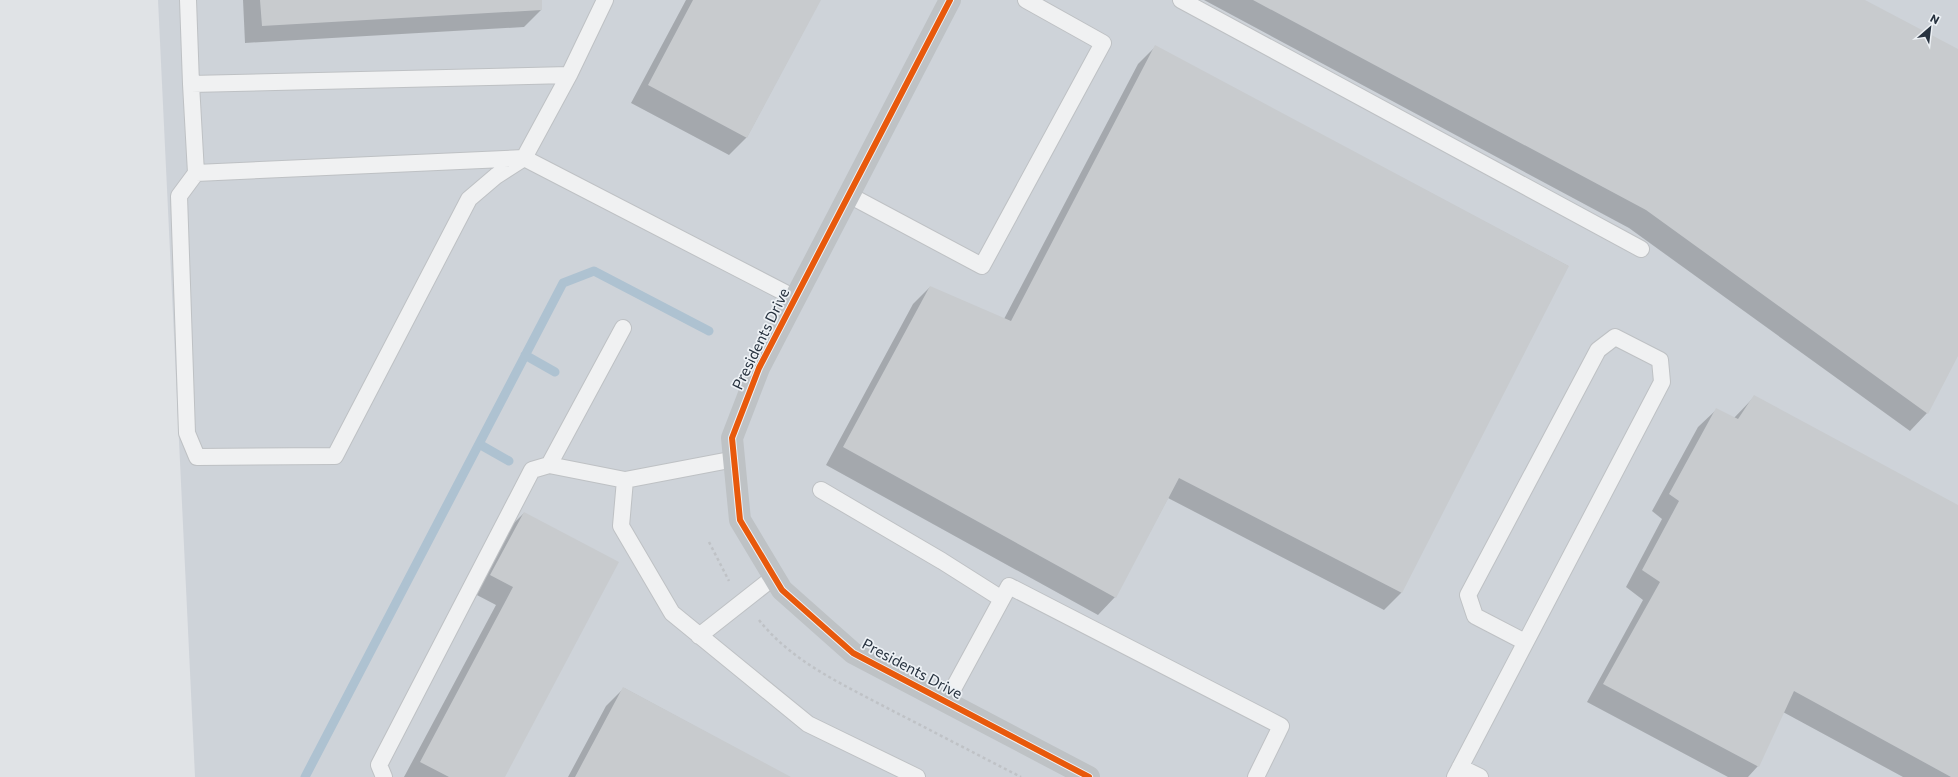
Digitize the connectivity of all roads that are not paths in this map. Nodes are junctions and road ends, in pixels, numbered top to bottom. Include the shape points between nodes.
1 (188, 0) edge
2 (605, 0) edge
3 (950, 0) edge
4 (1026, 0) edge
5 (1181, 0) edge
6 (569, 74) junction
7 (191, 84) junction
8 (524, 158) junction
9 (196, 173) junction
10 (849, 195) junction
11 (1641, 249) dead end
12 (795, 298) junction
13 (623, 328) dead end
14 (735, 459) junction
15 (549, 465) junction
16 (625, 480) junction
17 (821, 490) dead end
18 (774, 576) junction
19 (1002, 600) junction
20 (699, 636) junction
21 (1525, 642) junction
22 (946, 702) junction
23 (1457, 772) edge
24 (384, 777) edge
25 (917, 777) edge
26 (1088, 777) edge
27 (1256, 777) edge
28 (1480, 777) edge

1 - 7 lane
2 - 6 lane
3 - 10 street, Presidents Drive
4 - 10 lane via 1103,42 982,266
5 - 11 lane
6 - 7 lane
6 - 8 lane
7 - 9 lane
8 - 9 lane
8 - 9 lane via 496,176 469,199 335,456 197,457 187,433 179,196
8 - 12 lane
10 - 12 street, Presidents Drive
12 - 14 street, Presidents Drive via 759,368 732,438
13 - 15 lane
14 - 16 lane
14 - 18 street, Presidents Drive via 740,520
15 - 16 lane
15 - 24 lane via 532,470 379,765
16 - 20 lane via 621,526 672,613
17 - 19 lane via 942,561
18 - 20 lane
18 - 22 street, Presidents Drive via 782,590 853,653
19 - 22 lane
19 - 27 lane via 1009,586 1281,726
20 - 25 lane via 808,724
21 - 21 lane via 1662,382 1660,360 1615,337 1598,350 1468,595 1475,616
21 - 23 lane
22 - 26 street, Presidents Drive
23 - 28 lane

